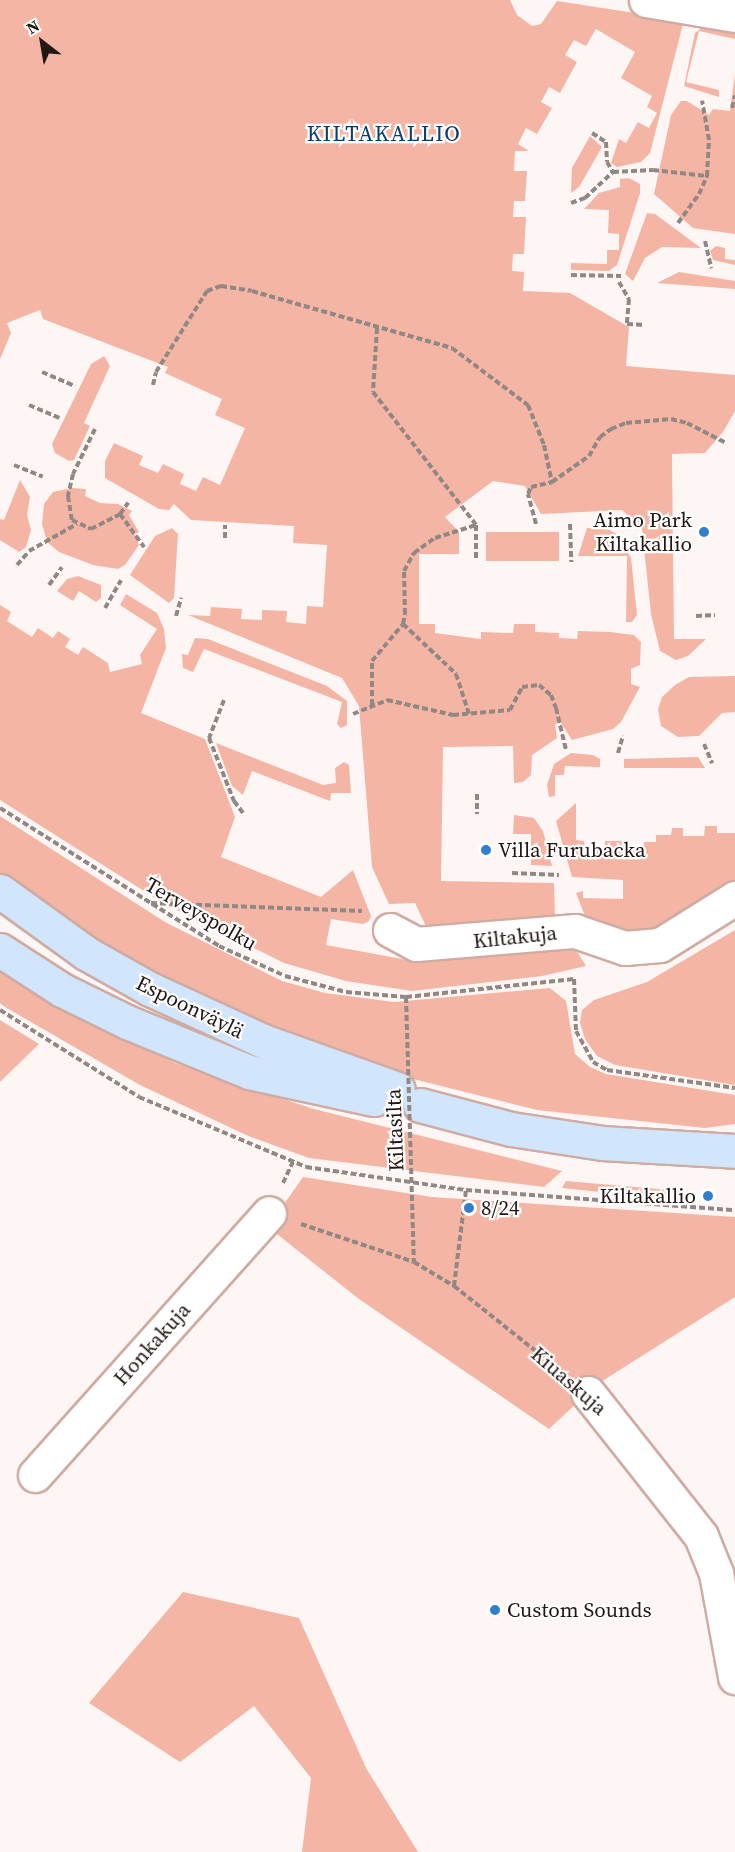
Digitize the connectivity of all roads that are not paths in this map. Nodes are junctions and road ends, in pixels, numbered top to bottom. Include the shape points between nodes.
1 (646, 0) edge
2 (735, 15) edge
3 (0, 891) edge
4 (735, 898) edge
5 (379, 919) road end
6 (0, 950) edge
7 (405, 1100) junction
8 (735, 1151) edge
9 (269, 1213) road end
10 (588, 1393) road end
11 (35, 1475) dead end
12 (735, 1677) edge

1 - 2 street
3 - 7 main road, Espoonväylä via 86,953 150,989
4 - 5 street, Kiltakuja via 660,945 636,947 601,943 575,931 416,944
6 - 7 main road, Espoonväylä via 62,990 108,1013 249,1072
7 - 8 main road, Espoonväylä via 511,1129 591,1142
9 - 11 street, Honkakuja
10 - 12 street, Kiuaskuja via 701,1536 716,1573

